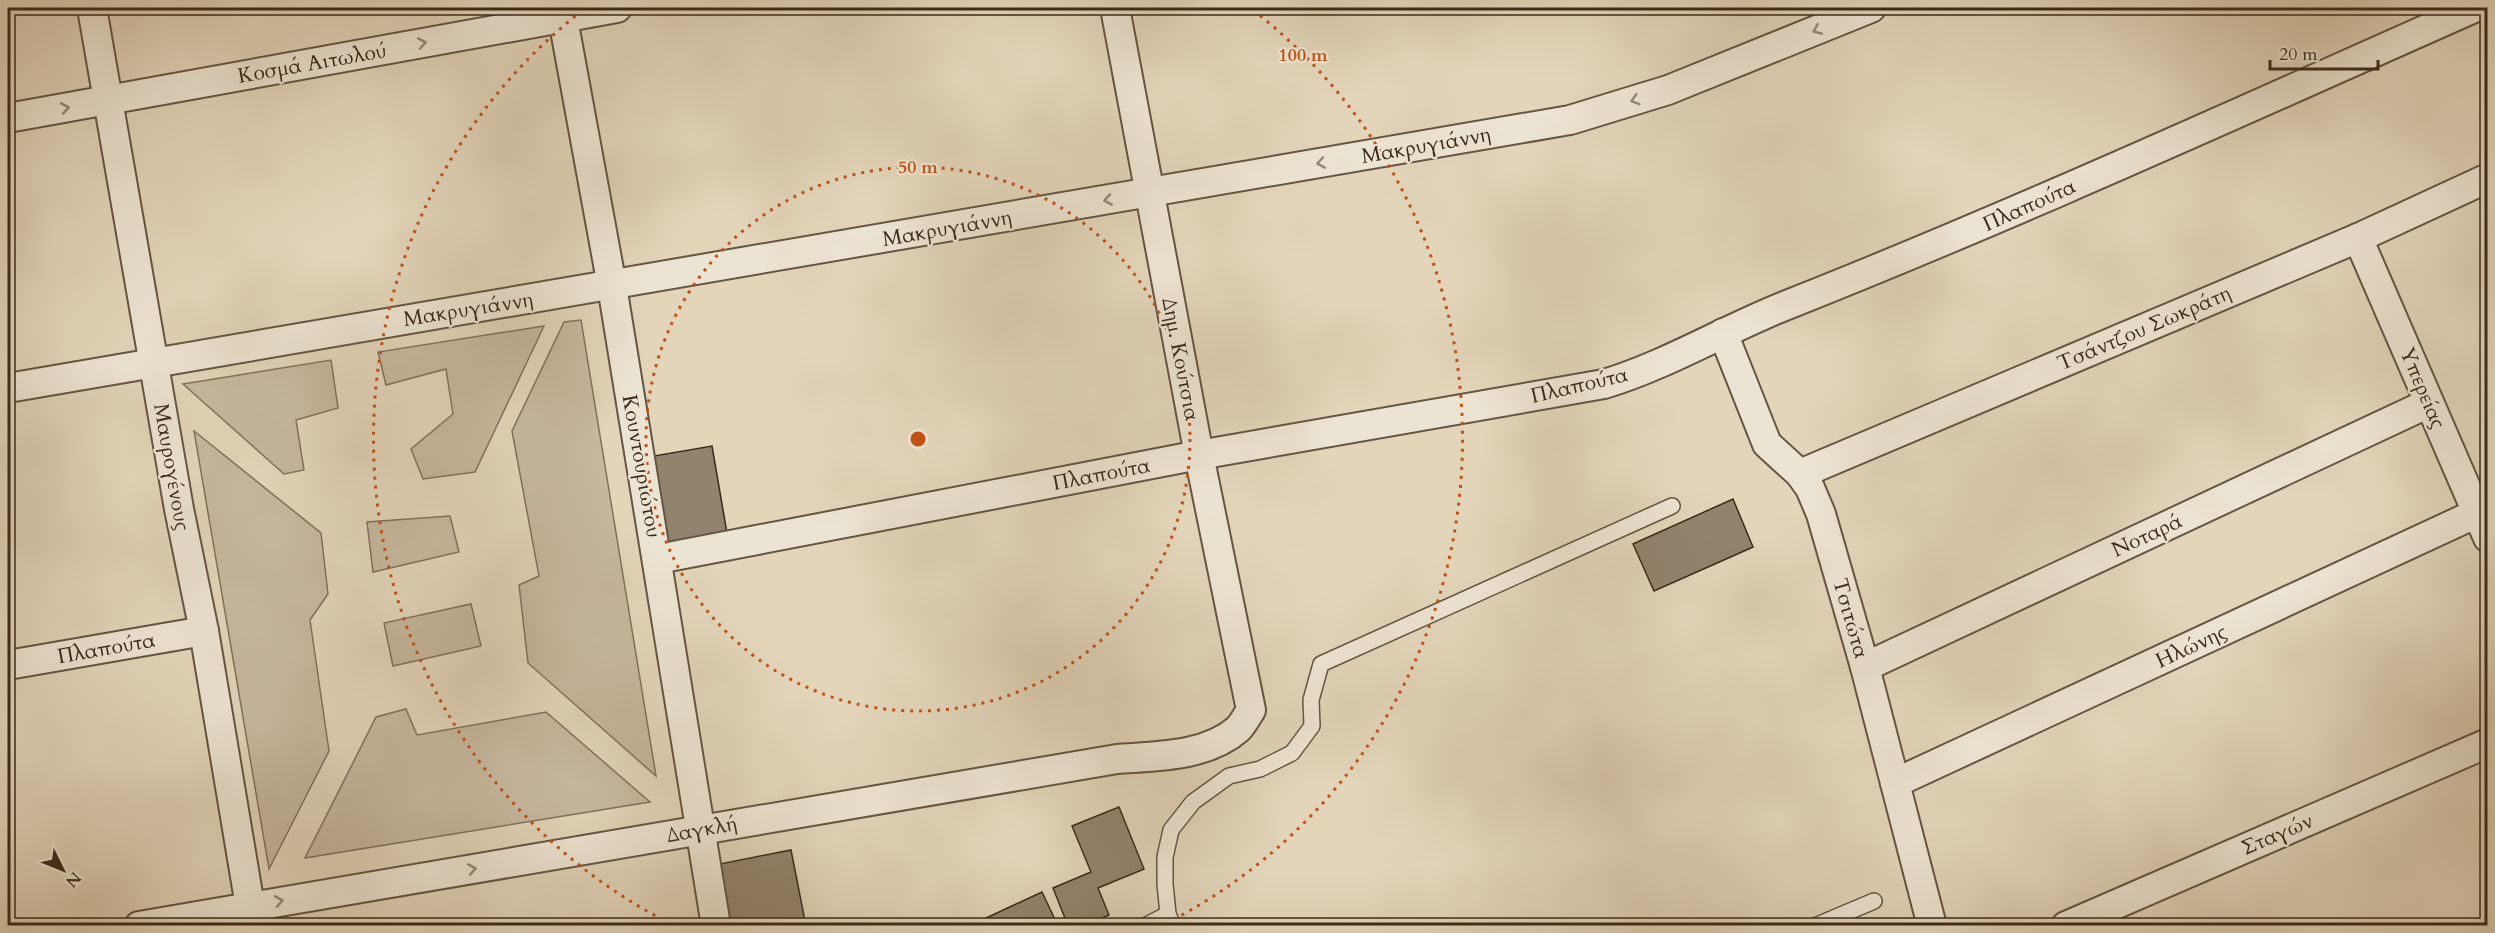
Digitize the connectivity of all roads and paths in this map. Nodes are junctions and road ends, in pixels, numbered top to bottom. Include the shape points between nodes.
1 (92, 8) edge
2 (616, 8) edge
3 (1115, 8) edge
4 (1871, 8) edge
5 (2474, 8) edge
6 (562, 12) edge
7 (109, 100) junction
8 (8, 118) edge
9 (2487, 178) edge
10 (1149, 193) junction
11 (2358, 238) junction
12 (612, 286) junction
13 (1723, 333) junction
14 (153, 361) junction
15 (8, 388) edge
16 (2429, 403) junction
17 (1199, 455) junction
18 (1800, 474) junction
19 (1672, 506) dead end
20 (2484, 520) edge
21 (658, 559) junction
22 (204, 631) junction
23 (8, 665) edge
24 (1865, 667) junction
25 (1251, 710) joint
26 (2487, 743) edge
27 (1895, 783) junction
28 (701, 830) junction
29 (1874, 901) dead end
30 (252, 916) edge
31 (1171, 920) edge
32 (139, 926) edge
33 (716, 926) edge
34 (1144, 926) edge
35 (1815, 926) edge
36 (1932, 926) edge
37 (2066, 926) edge

1 - 7 street, Μαυρογένους
2 - 6 street, Κοσμά Αιτωλού
3 - 10 street, Δημ. Κούτσια
4 -> 10 street, Μακρυγιάννη via 1668,90 1570,120
5 - 13 street, Πλαπούτα via 1931,248
7 -> 6 street, Κοσμά Αιτωλού
6 - 12 street, Κουντουριώτου
8 -> 7 street, Κοσμά Αιτωλού
7 - 14 street, Μαυρογένους
9 - 11 street, Τσάντζου Σωκράτη
10 -> 12 street, Μακρυγιάννη
10 - 17 street, Δημ. Κούτσια
11 - 16 street, Υπερείας
11 - 18 street, Τσάντζου Σωκράτη
12 - 14 street, Μακρυγιάννη
12 - 21 street, Κουντουριώτου
13 - 17 street, Πλαπούτα via 1604,384
13 - 18 street, Τσιτώτα via 1767,444
14 - 15 street, Μακρυγιάννη
14 - 22 street, Μαυρογένους
16 - 20 street, Υπερείας
16 - 24 street, Νοταρά
17 - 21 street, Πλαπούτα
17 - 25 street, Δημ. Κούτσια
18 - 24 street, Τσιτώτα via 1821,514
19 - 31 lane via 1321,664 1311,700 1312,726 1292,753 1260,769 1229,776 1193,802 1172,830 1165,857
20 - 27 street, Ηλώνης
21 - 28 street, Κουντουριώτου
22 - 23 street, Πλαπούτα
22 - 30 street, Μαυρογένους
24 - 27 street, Τσιτώτα
25 - 28 street, Δαγκλή via 1240,727 1225,739 1188,751 1117,759
26 - 37 street, Σταγών
27 - 36 street, Τσιτώτα
30 -> 28 street, Δαγκλή
28 - 33 street, Κουντουριώτου
29 - 35 lane
30 - 32 street, Δαγκλή
31 - 34 lane

